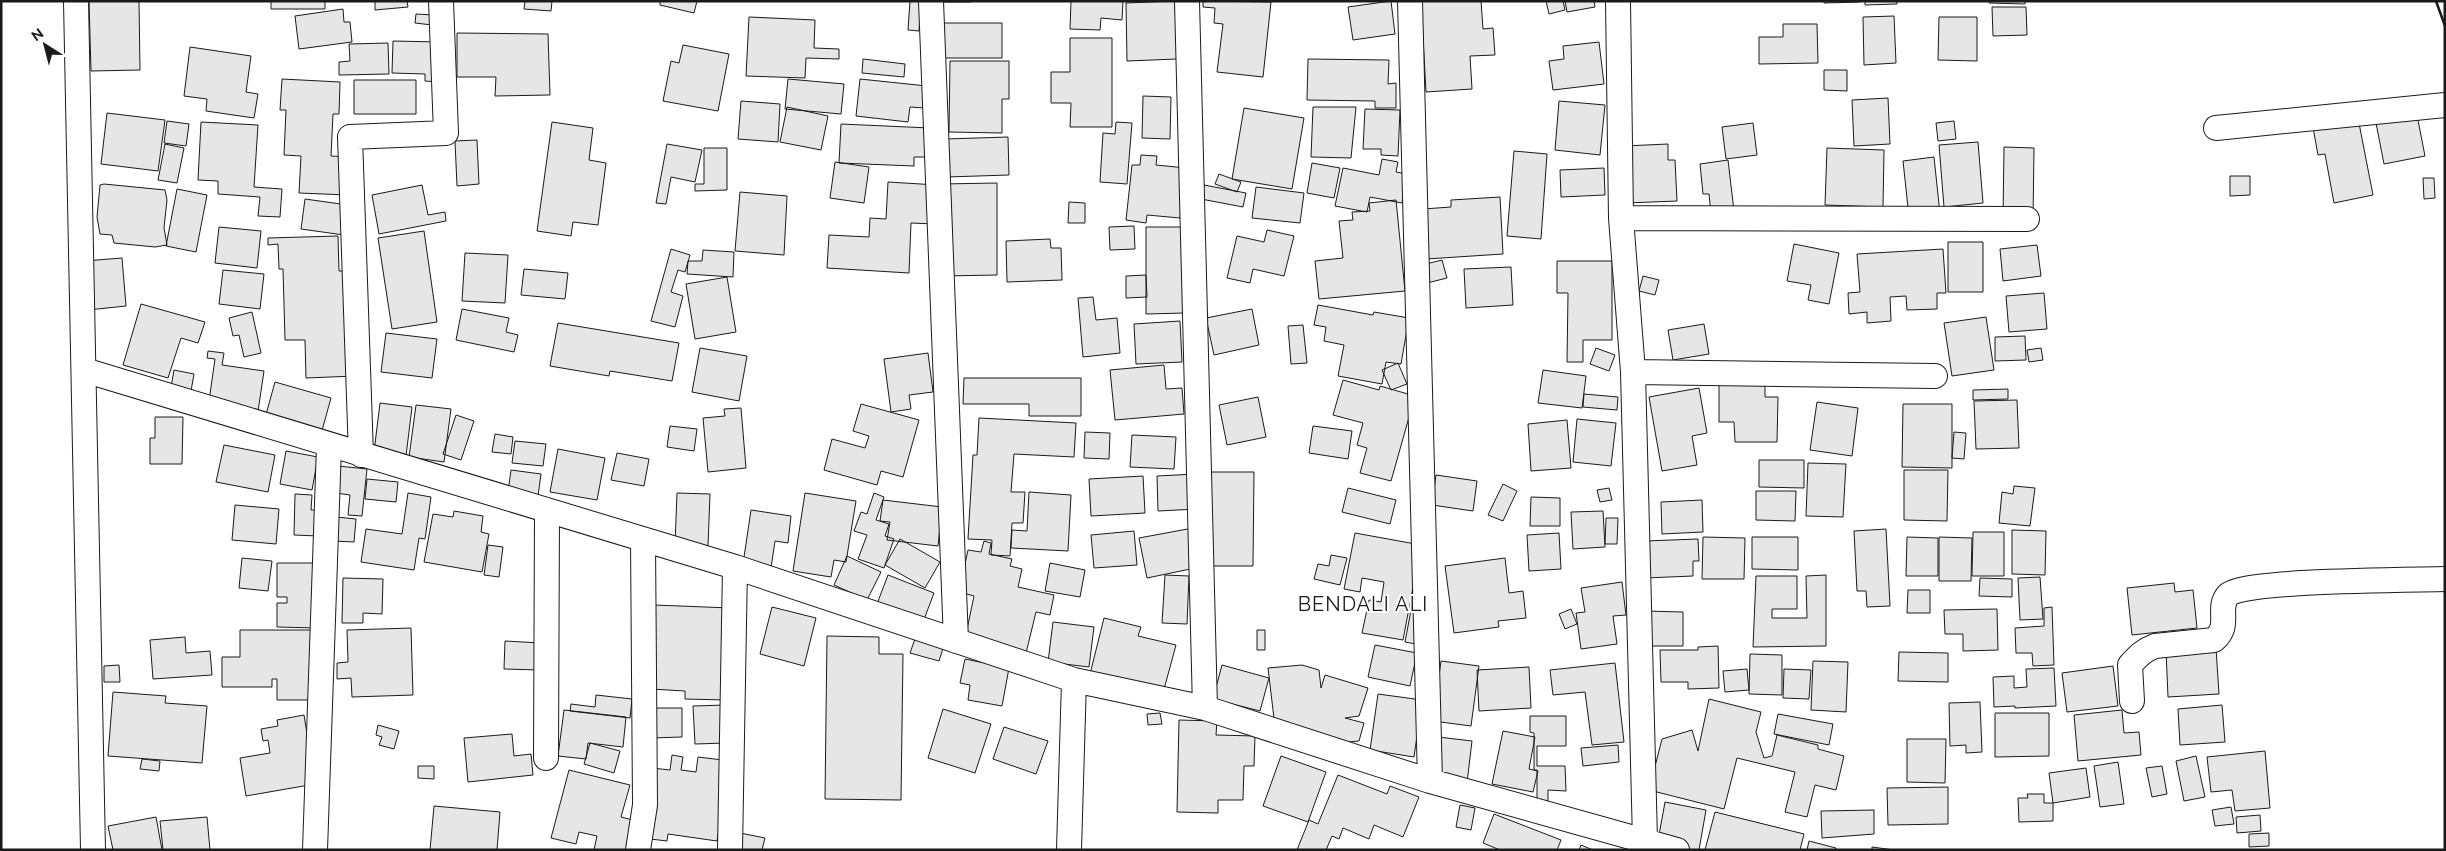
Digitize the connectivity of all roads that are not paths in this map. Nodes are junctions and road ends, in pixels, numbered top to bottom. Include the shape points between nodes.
1 (76, 1) edge
2 (441, 1) edge
3 (931, 1) edge
4 (1187, 1) edge
5 (1410, 1) edge
6 (1618, 1) edge
7 (2445, 104) edge
8 (2216, 128) dead end
9 (1621, 218) junction
10 (2026, 219) dead end
11 (84, 370) junction
12 (1632, 372) junction
13 (1935, 376) dead end
14 (329, 446) junction
15 (361, 455) junction
16 (547, 511) junction
17 (644, 540) junction
18 (735, 567) junction
19 (2445, 579) edge
20 (956, 642) junction
21 (1074, 680) junction
22 (2132, 701) dead end
23 (1205, 708) junction
24 (546, 758) dead end
25 (1430, 782) junction
26 (1643, 845) edge
27 (93, 850) edge
28 (315, 850) edge
29 (638, 850) edge
30 (730, 850) edge
31 (1069, 850) edge
32 (1677, 850) edge

1 - 11 street
2 - 15 street via 446,133 350,137
3 - 20 street
4 - 23 street
5 - 25 street
6 - 9 street
7 - 8 street
9 - 10 street
9 - 12 street
11 - 14 street
11 - 27 street
12 - 13 street
12 - 26 street
14 - 15 street
14 - 28 street
15 - 16 street
16 - 17 street
16 - 24 street
17 - 18 street
17 - 29 street via 645,805
18 - 20 street
18 - 30 street
19 - 22 street via 2269,585 2236,590 2228,594 2224,603 2223,628 2214,640 2155,646 2136,658 2130,665
20 - 21 street
21 - 23 street
21 - 31 street
23 - 25 street
25 - 26 street
26 - 32 street

